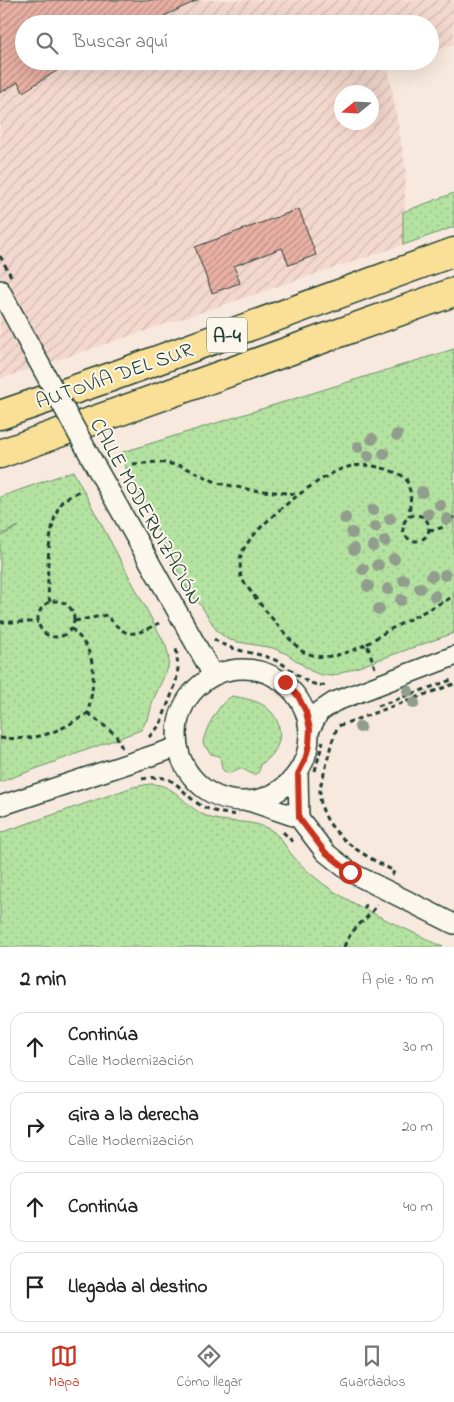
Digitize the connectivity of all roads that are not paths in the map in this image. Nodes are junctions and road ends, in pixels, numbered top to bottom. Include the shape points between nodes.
1 (454, 252) edge
2 (0, 290) edge
3 (454, 292) edge
4 (0, 415) edge
5 (0, 454) edge
6 (454, 656) edge
7 (213, 675) junction
8 (333, 693) junction
9 (298, 696) junction
10 (317, 734) junction
11 (178, 747) junction
12 (306, 774) junction
13 (0, 806) edge
14 (247, 809) junction
15 (299, 818) junction
16 (454, 924) edge

1 - 4 highway, AUTOVÍA DEL SUR / A-4
2 - 7 street, CALLE MODERNIZACIÓN, bridge
3 - 5 highway, AUTOVÍA DEL SUR / A-4
6 - 8 street via 370,687
7 - 9 street via 231,669 250,668 285,682
7 - 11 street via 196,688 184,705 177,725
8 - 9 street
8 - 10 street via 319,712
9 - 10 street
10 - 12 street via 307,752
11 - 13 street
11 - 14 street via 184,765 196,781 211,793
12 - 14 street
12 - 15 street
14 - 15 street
15 - 16 street via 325,852 350,872

